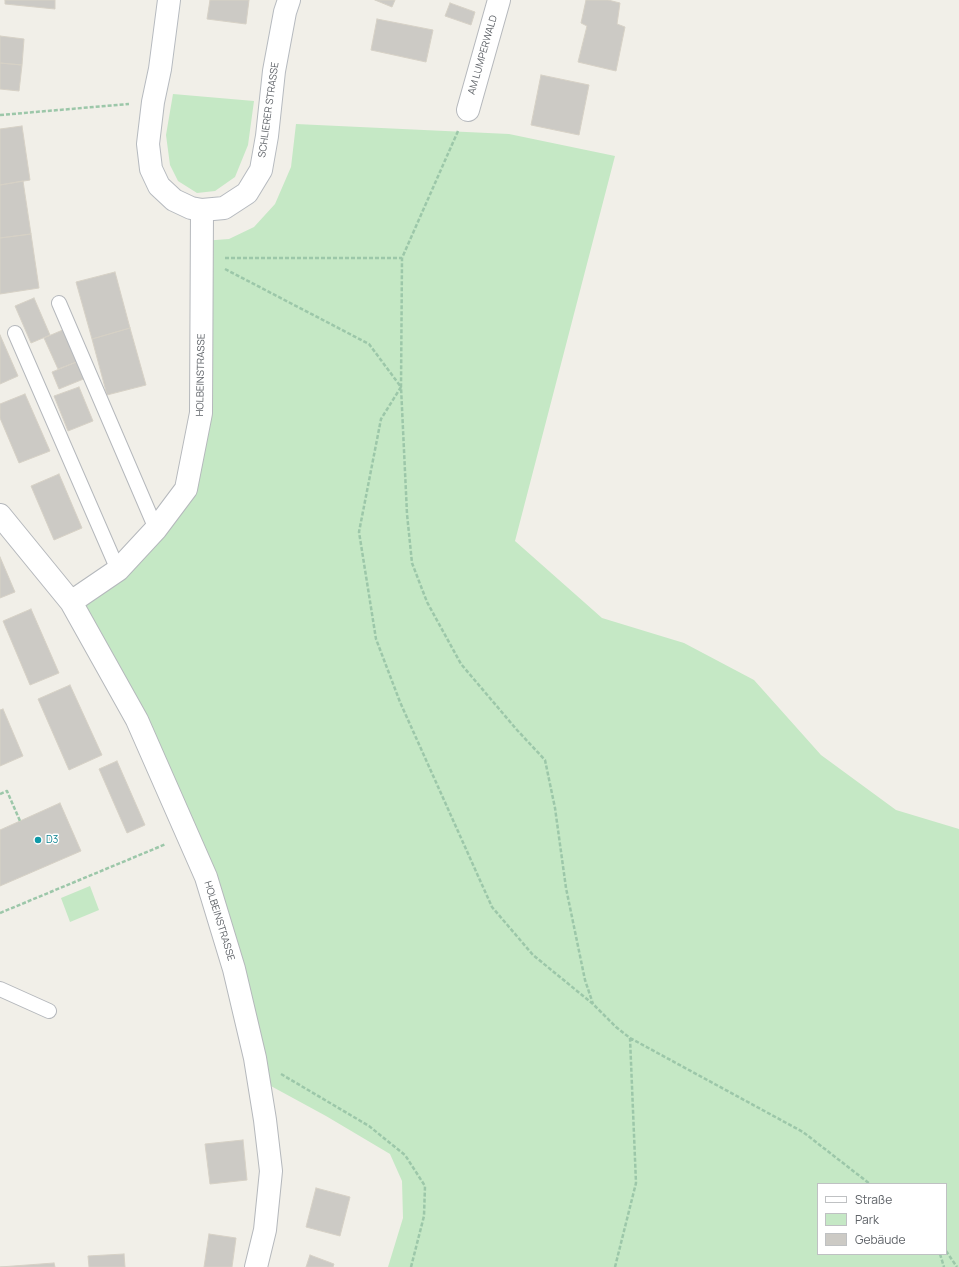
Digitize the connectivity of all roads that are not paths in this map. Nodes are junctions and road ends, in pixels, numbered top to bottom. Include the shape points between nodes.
1 (169, 0) edge
2 (288, 0) edge
3 (498, 0) edge
4 (468, 110) road end
5 (202, 210) junction
6 (60, 303) dead end
7 (15, 333) dead end
8 (0, 515) edge
9 (156, 529) junction
10 (118, 570) junction
11 (71, 602) junction
12 (0, 989) edge
13 (49, 1012) dead end
14 (256, 1267) edge

1 - 5 street, SCHLIERER STRASSE via 148,144 151,169 158,186 174,200
2 - 5 street, SCHLIERER STRASSE via 274,71 261,170 247,193 224,208
3 - 4 street, AM LUMPERWALD
5 - 9 street, HOLBEINSTRASSE via 201,413 186,488
6 - 9 lane
7 - 10 lane
8 - 11 street, HOLBEINSTRASSE
9 - 10 street, HOLBEINSTRASSE
10 - 11 street, HOLBEINSTRASSE
11 - 14 street, HOLBEINSTRASSE via 137,720 206,877 234,969 255,1058 271,1171 265,1230
12 - 13 lane

